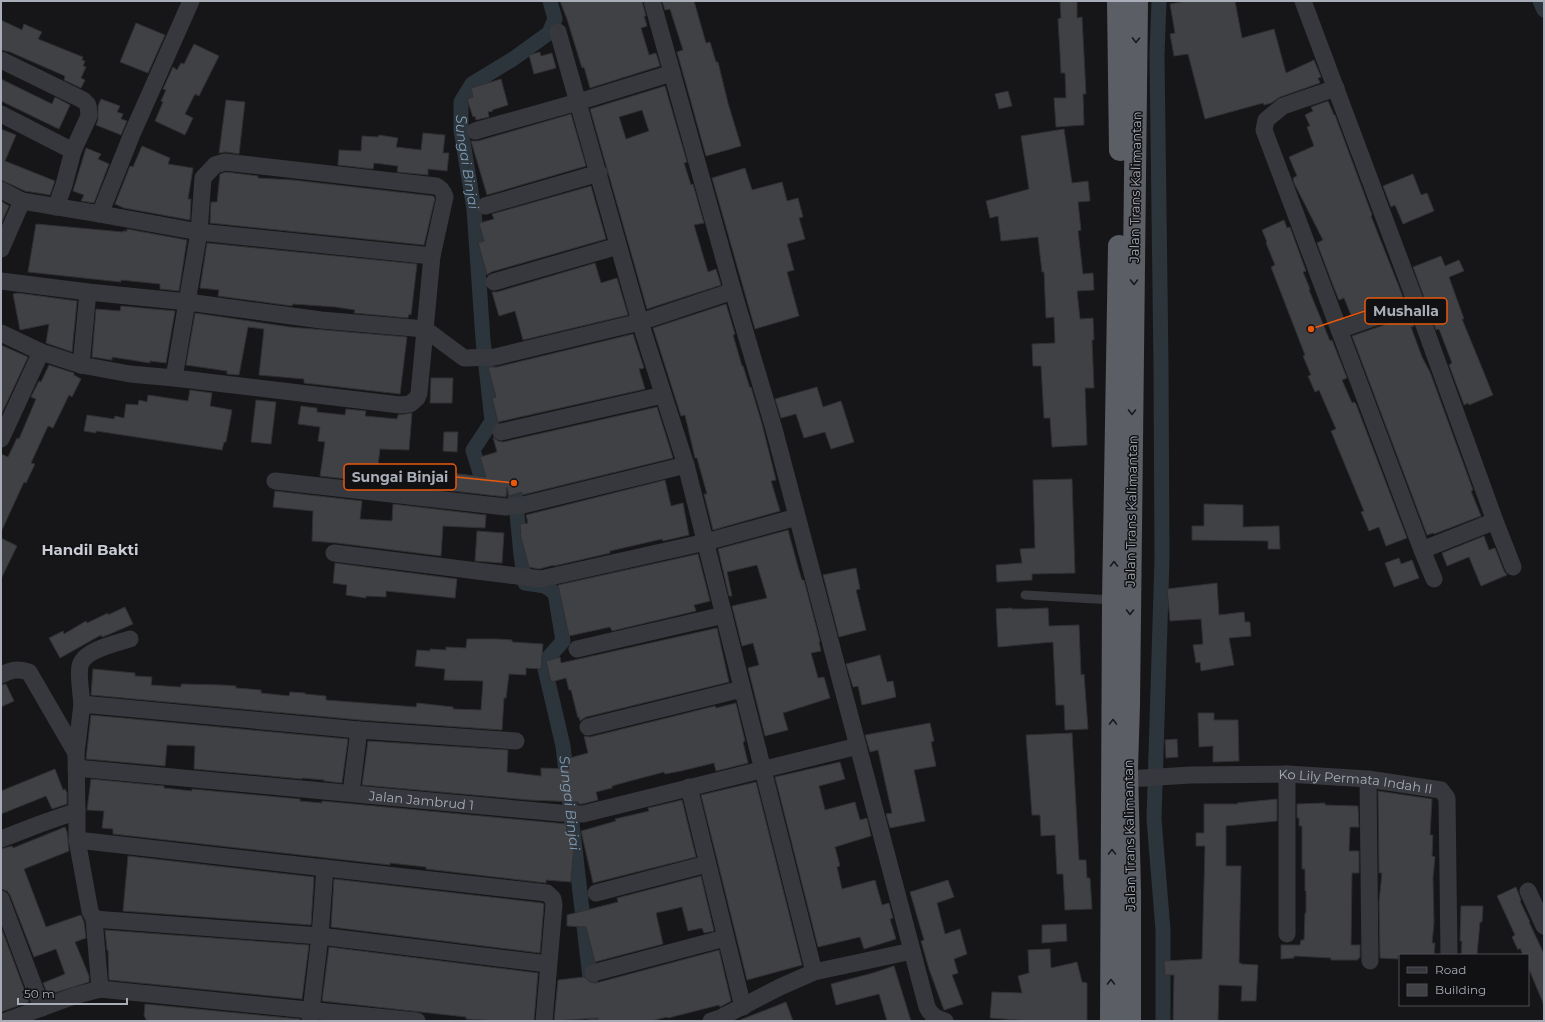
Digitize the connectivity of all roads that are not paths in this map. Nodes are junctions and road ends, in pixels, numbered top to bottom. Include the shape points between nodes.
1 (191, 1) edge
2 (652, 1) edge
3 (1104, 1) edge
4 (1118, 1) edge
5 (1137, 1) edge
6 (1303, 1) edge
7 (558, 32) dead end
8 (1119, 46) junction
9 (1, 60) edge
10 (672, 73) junction
11 (1336, 88) junction
12 (578, 102) junction
13 (1, 114) edge
14 (475, 131) dead end
15 (73, 151) junction
16 (599, 173) junction
17 (1, 190) edge
18 (22, 201) junction
19 (485, 206) dead end
20 (56, 207) junction
21 (100, 214) junction
22 (199, 232) junction
23 (618, 246) junction
24 (1, 249) edge
25 (432, 256) junction
26 (1, 280) edge
27 (494, 282) dead end
28 (733, 291) junction
29 (88, 292) junction
30 (188, 302) junction
31 (1416, 303) junction
32 (640, 322) junction
33 (425, 330) junction
34 (1339, 330) junction
35 (1, 333) edge
36 (40, 352) junction
37 (81, 365) junction
38 (174, 378) junction
39 (663, 395) junction
40 (501, 432) dead end
41 (1, 439) edge
42 (686, 465) junction
43 (275, 481) dead end
44 (797, 517) junction
45 (1495, 521) junction
46 (706, 542) junction
47 (1422, 550) junction
48 (334, 553) dead end
49 (1513, 567) dead end
50 (1434, 579) dead end
51 (1025, 595) dead end
52 (1113, 600) junction
53 (724, 615) junction
54 (130, 639) dead end
55 (577, 649) dead end
56 (1, 675) edge
57 (742, 689) junction
58 (82, 704) junction
59 (588, 727) dead end
60 (360, 730) junction
61 (516, 741) dead end
62 (858, 746) junction
63 (76, 761) junction
64 (762, 770) junction
65 (1287, 774) junction
66 (1131, 779) junction
67 (1368, 779) junction
68 (689, 787) junction
69 (351, 793) junction
70 (77, 812) junction
71 (1, 839) edge
72 (77, 840) junction
73 (707, 864) junction
74 (325, 868) junction
75 (1528, 891) dead end
76 (596, 893) dead end
77 (1, 899) edge
78 (1542, 918) edge
79 (94, 919) junction
80 (1287, 934) dead end
81 (320, 936) junction
82 (725, 938) junction
83 (912, 951) junction
84 (1449, 954) edge
85 (1370, 961) dead end
86 (548, 964) junction
87 (814, 972) junction
88 (593, 973) dead end
89 (100, 989) junction
90 (743, 1007) junction
91 (42, 1008) junction
92 (311, 1015) edge
93 (717, 1020) edge
94 (6, 1021) edge
95 (417, 1021) edge
96 (544, 1021) edge
97 (945, 1021) edge
98 (1111, 1021) edge
99 (1130, 1021) edge

1 - 21 street via 132,134
2 - 10 street
3 - 8 highway via 1107,19
4 - 8 highway, Jalan Trans Kalimantan
5 -> 66 highway, Jalan Trans Kalimantan
6 - 11 street
7 - 12 street
52 -> 8 highway, Jalan Trans Kalimantan via 1120,154
9 - 15 street via 84,100 88,105 89,116
10 - 12 street
10 - 28 street
11 - 31 street
11 - 34 street via 1283,106 1266,120 1264,130
12 - 14 street
12 - 16 street
13 - 15 street
15 - 20 street
16 - 19 street
16 - 23 street
17 - 18 street
18 - 20 street
18 - 24 street
20 - 21 street
21 - 22 street
22 - 25 street
22 - 25 street via 203,178 215,165 225,162 440,187 444,197
22 - 30 street
23 - 27 street
23 - 32 street
25 - 33 street
26 - 29 street
28 - 32 street
28 - 44 street
29 - 30 street
29 - 37 street
30 - 33 street via 321,320
30 - 38 street
31 - 34 street
31 - 45 street
32 - 33 street via 494,357 464,358
32 - 39 street
33 - 38 street via 419,393 410,404 400,405
34 - 47 street
35 - 36 street
36 - 37 street
36 - 41 street
37 - 38 street via 130,374
39 - 40 street
39 - 42 street
42 - 43 street via 506,508
42 - 46 street
44 - 46 street
44 - 62 street
45 - 47 street
45 - 49 street
46 - 48 street via 541,579
46 - 53 street
47 - 50 street
51 - 52 lane
98 -> 52 highway, Jalan Trans Kalimantan
53 - 55 street
53 - 57 street
54 - 58 street via 92,652 84,658 80,665
56 - 63 street via 21,669 29,672
57 - 59 street
57 - 64 street
58 - 60 street
58 - 63 street
60 - 61 street
60 - 69 street
62 - 64 street, Jalan Jambrud 1
62 - 83 street
63 - 69 street, Jalan Jambrud 1
63 - 70 street
64 - 68 street, Jalan Jambrud 1
64 - 87 street
65 - 66 street, Ko Lily Permata Indah II via 1190,775
65 - 67 street, Ko Lily Permata Indah II
65 - 80 street
66 - 99 highway, Jalan Trans Kalimantan
67 - 84 street, Ko Lily Permata Indah II via 1441,790 1447,798
67 - 85 street
68 - 69 street, Jalan Jambrud 1 via 583,814
68 - 73 street
70 - 71 street
70 - 72 street
72 - 74 street
72 - 79 street via 88,904
73 - 76 street
73 - 82 street
74 - 81 street
74 - 86 street via 547,893 553,899 554,905
75 - 78 street
77 - 91 street
79 - 81 street
79 - 89 street
81 - 86 street
81 - 92 street
82 - 88 street
82 - 90 street
83 - 87 street
83 - 97 street via 927,1007 938,1020
86 - 96 street
87 - 90 street
89 - 91 street
89 - 92 street
90 - 93 street
91 - 94 street
92 - 95 street

